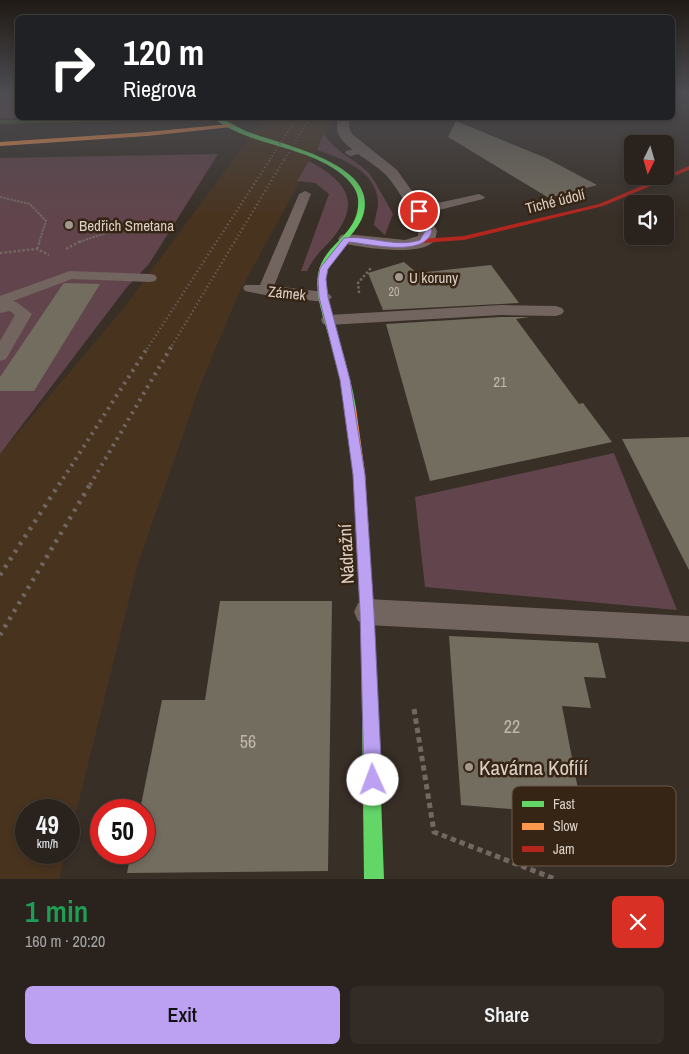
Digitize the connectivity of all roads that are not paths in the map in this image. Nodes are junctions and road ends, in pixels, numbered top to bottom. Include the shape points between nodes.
1 (147, 134) edge
2 (255, 134) edge
3 (345, 134) edge
4 (0, 144) edge
5 (689, 168) edge
6 (305, 194) dead end
7 (479, 197) dead end
8 (419, 211) junction
9 (347, 239) junction
10 (422, 241) junction
11 (150, 278) dead end
12 (324, 297) junction
13 (0, 301) edge
14 (0, 308) edge
15 (556, 311) dead end
16 (329, 320) junction
17 (0, 355) edge
18 (367, 612) junction
19 (689, 629) edge
20 (374, 879) edge

1 - 4 main road
2 - 9 main road, Nádražní via 345,172 360,190 362,203 354,229
3 - 8 street via 357,152 392,172
5 - 10 main road, Tiché údolí via 601,205 464,238
6 - 12 lane, Zámek via 257,290
7 - 8 lane
8 - 10 street via 428,231
9 - 10 street via 398,245
9 - 12 main road, Nádražní via 324,268
11 - 13 lane via 70,274
12 - 16 main road, Nádražní
14 - 17 lane via 13,306 24,314
15 - 16 lane via 502,310
16 - 18 main road, Nádražní via 345,380 359,475
18 - 19 lane
18 - 20 main road, Nádražní

